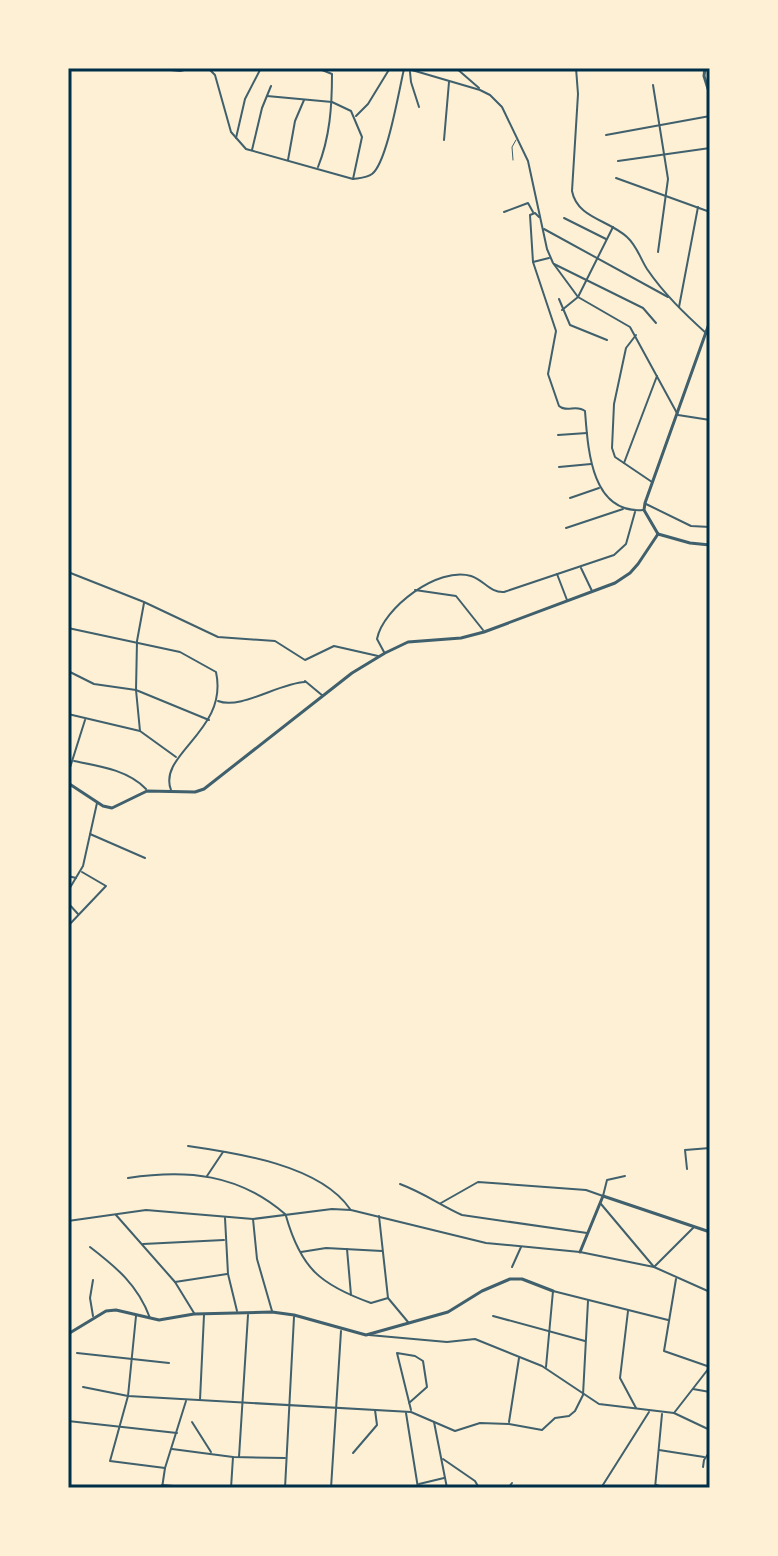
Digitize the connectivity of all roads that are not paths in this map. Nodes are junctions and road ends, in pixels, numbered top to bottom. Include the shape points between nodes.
1 (152, 68) edge
2 (176, 68) edge
3 (193, 68) edge
4 (208, 68) edge
5 (261, 68) edge
6 (317, 68) edge
7 (390, 68) edge
8 (404, 68) edge
9 (456, 68) edge
10 (576, 68) edge
11 (705, 68) edge
12 (159, 69) edge
13 (410, 70) junction
14 (180, 71) junction
15 (449, 81) junction
16 (653, 85) dead end
17 (271, 86) dead end
18 (480, 90) junction
19 (710, 95) edge
20 (267, 96) junction
21 (304, 99) junction
22 (332, 102) junction
23 (419, 107) dead end
24 (710, 116) edge
25 (355, 117) junction
26 (659, 125) junction
27 (606, 135) dead end
28 (517, 137) junction
29 (444, 140) dead end
30 (236, 141) junction
31 (710, 148) edge
32 (252, 151) junction
33 (664, 154) junction
34 (288, 160) junction
35 (513, 160) dead end
36 (618, 161) dead end
37 (317, 168) junction
38 (616, 178) dead end
39 (353, 179) junction
40 (666, 197) junction
41 (698, 207) junction
42 (504, 212) dead end
43 (533, 212) junction
44 (710, 212) edge
45 (540, 218) junction
46 (564, 218) dead end
47 (613, 226) junction
48 (543, 229) junction
49 (607, 239) junction
50 (658, 252) dead end
51 (550, 257) junction
52 (597, 258) junction
53 (533, 262) junction
54 (553, 263) junction
55 (587, 278) junction
56 (578, 297) junction
57 (669, 297) junction
58 (559, 299) dead end
59 (679, 308) junction
60 (562, 310) junction
61 (710, 321) edge
62 (656, 323) dead end
63 (636, 335) junction
64 (708, 335) edge
65 (607, 340) dead end
66 (657, 374) junction
67 (678, 415) junction
68 (710, 420) edge
69 (588, 433) junction
70 (558, 435) dead end
71 (593, 463) junction
72 (624, 463) junction
73 (559, 467) dead end
74 (653, 483) junction
75 (599, 488) junction
76 (570, 498) dead end
77 (645, 503) junction
78 (623, 509) junction
79 (644, 510) junction
80 (636, 511) junction
81 (710, 527) edge
82 (566, 528) dead end
83 (658, 534) junction
84 (710, 545) edge
85 (580, 567) junction
86 (68, 572) edge
87 (557, 574) junction
88 (414, 590) junction
89 (592, 592) junction
90 (568, 601) junction
91 (144, 602) junction
92 (68, 628) edge
93 (484, 632) junction
94 (137, 641) junction
95 (385, 653) junction
96 (380, 656) junction
97 (68, 671) edge
98 (136, 690) junction
99 (324, 696) junction
100 (218, 701) junction
101 (68, 714) edge
102 (86, 719) junction
103 (210, 720) junction
104 (140, 731) junction
105 (178, 758) junction
106 (74, 761) junction
107 (68, 774) edge
108 (68, 783) edge
109 (147, 791) junction
110 (171, 791) junction
111 (97, 802) junction
112 (89, 834) junction
113 (145, 858) dead end
114 (81, 871) junction
115 (68, 876) edge
116 (77, 878) junction
117 (68, 891) edge
118 (68, 903) edge
119 (79, 914) junction
120 (68, 926) edge
121 (188, 1146) dead end
122 (710, 1148) edge
123 (223, 1151) junction
124 (687, 1169) dead end
125 (207, 1176) junction
126 (625, 1176) dead end
127 (128, 1178) dead end
128 (400, 1184) dead end
129 (603, 1196) junction
130 (441, 1203) junction
131 (601, 1204) junction
132 (351, 1210) junction
133 (115, 1215) junction
134 (286, 1215) junction
135 (379, 1215) junction
136 (225, 1217) junction
137 (253, 1219) junction
138 (68, 1221) edge
139 (695, 1226) junction
140 (710, 1232) edge
141 (588, 1233) junction
142 (225, 1240) junction
143 (143, 1244) junction
144 (522, 1246) junction
145 (90, 1247) dead end
146 (347, 1248) junction
147 (384, 1251) junction
148 (580, 1252) junction
149 (299, 1253) junction
150 (512, 1267) dead end
151 (654, 1267) junction
152 (228, 1274) junction
153 (676, 1279) junction
154 (93, 1280) dead end
155 (175, 1282) junction
156 (553, 1291) junction
157 (710, 1292) edge
158 (351, 1296) junction
159 (388, 1298) junction
160 (588, 1301) junction
161 (629, 1310) junction
162 (272, 1312) junction
163 (237, 1313) junction
164 (248, 1313) junction
165 (194, 1314) junction
166 (204, 1314) junction
167 (136, 1315) junction
168 (294, 1315) junction
169 (493, 1316) dead end
170 (93, 1317) junction
171 (150, 1318) junction
172 (668, 1320) junction
173 (408, 1322) junction
174 (341, 1329) junction
175 (548, 1331) junction
176 (68, 1334) edge
177 (366, 1335) junction
178 (586, 1341) junction
179 (77, 1353) dead end
180 (520, 1357) junction
181 (131, 1360) junction
182 (169, 1363) dead end
183 (710, 1367) edge
184 (546, 1368) junction
185 (83, 1387) dead end
186 (692, 1388) junction
187 (710, 1392) edge
188 (583, 1395) junction
189 (128, 1396) junction
190 (186, 1399) junction
191 (200, 1400) junction
192 (242, 1402) junction
193 (409, 1403) junction
194 (290, 1405) junction
195 (336, 1407) junction
196 (375, 1409) junction
197 (636, 1409) junction
198 (650, 1411) junction
199 (405, 1412) junction
200 (411, 1412) junction
201 (662, 1412) junction
202 (674, 1413) junction
203 (434, 1420) junction
204 (68, 1421) edge
205 (192, 1422) dead end
206 (509, 1424) junction
207 (120, 1426) junction
208 (710, 1430) edge
209 (177, 1433) junction
210 (172, 1449) junction
211 (658, 1450) junction
212 (710, 1451) edge
213 (211, 1453) junction
214 (353, 1453) dead end
215 (233, 1457) junction
216 (239, 1457) junction
217 (705, 1457) junction
218 (287, 1458) junction
219 (441, 1458) junction
220 (703, 1467) dead end
221 (165, 1468) junction
222 (445, 1477) junction
223 (512, 1483) dead end
224 (162, 1486) edge
225 (418, 1486) edge
226 (655, 1486) edge
227 (102, 1488) edge
228 (111, 1488) edge
229 (196, 1488) edge
230 (231, 1488) edge
231 (285, 1488) edge
232 (331, 1488) edge
233 (447, 1488) edge
234 (479, 1488) edge
235 (508, 1488) edge
236 (601, 1488) edge
237 (667, 1488) edge

1 - 12 street
2 - 14 street
3 - 14 street
4 - 30 street via 215,75
5 - 30 street via 245,99
6 - 22 street via 332,74
7 - 25 street
8 - 13 street
8 - 39 street via 385,148 373,174
9 - 18 street
10 - 47 street via 573,200
11 - 19 street
12 - 14 street
13 - 15 street
13 - 23 street
15 - 18 street
15 - 29 street
16 - 26 street
17 - 20 street
18 - 28 street via 502,107
20 - 21 street
20 - 32 street
21 - 22 street
21 - 34 street
22 - 25 street
22 - 37 street
24 - 26 street
25 - 39 street via 362,137
26 - 27 street
26 - 33 street
28 - 35 lane
28 - 45 street via 528,161
30 - 32 street
31 - 33 street
32 - 34 street
33 - 36 street
33 - 40 street
34 - 37 street
37 - 39 street
38 - 40 street
40 - 41 street
40 - 50 street
41 - 44 street
41 - 59 street
42 - 43 street via 528,203
43 - 45 street
43 - 53 street
45 - 48 street
46 - 49 street
47 - 49 street
47 - 57 street via 629,239
48 - 51 street
48 - 52 street
49 - 52 street
51 - 53 street
51 - 54 street
52 - 55 street
52 - 57 street
53 - 69 street via 556,331 548,374 562,409 583,408
54 - 55 street
54 - 56 street
55 - 56 street
55 - 62 street via 643,308
56 - 60 street
56 - 63 street
57 - 59 street
58 - 60 street
59 - 64 street
60 - 65 street via 574,328
61 - 64 street
63 - 66 street
63 - 72 street via 626,348 614,404 612,453
64 - 67 street
66 - 67 street
66 - 72 street
67 - 68 street
67 - 74 street
69 - 70 street
69 - 71 street
71 - 73 street
71 - 75 street
72 - 74 street
74 - 77 street
75 - 76 street
75 - 78 street
77 - 79 street
77 - 81 street via 691,526
78 - 80 street
78 - 82 street
79 - 80 street
79 - 83 street
80 - 85 street via 621,550
83 - 84 street
83 - 89 street via 630,573
85 - 87 street
85 - 89 street
86 - 91 street
87 - 88 street via 497,593 469,575 433,579
87 - 90 street
88 - 93 street via 456,596
88 - 95 street via 378,632
89 - 90 street
90 - 93 street
91 - 94 street
91 - 96 street via 218,637 275,641 305,660 334,646
92 - 94 street
93 - 95 street via 408,642
94 - 98 street
94 - 100 street via 180,652 210,667 216,672
95 - 96 street
96 - 99 street
97 - 98 street via 94,684
98 - 103 street
98 - 104 street
99 - 100 street via 305,681 252,698
99 - 110 street via 204,789
100 - 103 street
101 - 102 street
102 - 104 street
102 - 106 street
103 - 105 street
104 - 105 street
105 - 110 street via 169,774
106 - 107 street
106 - 109 street via 114,770
108 - 111 street
109 - 110 street
109 - 111 street via 112,808
111 - 112 street
112 - 113 street
112 - 114 street
114 - 116 street
114 - 119 street via 106,886
115 - 116 street
116 - 117 street
118 - 119 street
119 - 120 street
121 - 123 street
122 - 124 street via 685,1150
123 - 125 street
123 - 132 street via 309,1176
125 - 127 street
125 - 134 street via 250,1189
126 - 129 street via 607,1180
128 - 130 street
129 - 130 street via 586,1190 478,1182
129 - 131 street
129 - 139 street
130 - 141 street via 462,1215
131 - 141 street
131 - 151 street
132 - 134 street
132 - 135 street
133 - 136 street via 146,1210
133 - 138 street
133 - 143 street
134 - 137 street
134 - 149 street
135 - 144 street via 486,1243
135 - 147 street
136 - 137 street
136 - 142 street
137 - 162 street via 257,1259
139 - 140 street
139 - 151 street
141 - 148 street
142 - 143 street
142 - 152 street
143 - 155 street
144 - 148 street
144 - 150 street
145 - 171 street via 123,1272
146 - 147 street
146 - 149 street
146 - 158 street
147 - 159 street
148 - 151 street
149 - 158 street via 328,1285
151 - 153 street
152 - 155 street
152 - 163 street
153 - 157 street
153 - 172 street
154 - 170 street
155 - 165 street
156 - 160 street
156 - 173 street via 510,1279 448,1312
156 - 175 street
158 - 159 street via 371,1303
159 - 173 street
160 - 161 street
160 - 178 street
161 - 172 street
161 - 197 street via 620,1378
162 - 164 street
162 - 168 street
163 - 164 street
163 - 166 street
164 - 192 street
165 - 166 street
165 - 171 street
166 - 191 street
167 - 170 street via 106,1311
167 - 171 street
167 - 181 street
168 - 174 street
168 - 194 street
169 - 175 street
170 - 176 street
172 - 183 street via 664,1351
173 - 177 street
174 - 177 street
174 - 195 street
175 - 178 street
175 - 184 street
177 - 180 street via 447,1342 475,1339
178 - 188 street
179 - 181 street
180 - 184 street
180 - 206 street
181 - 182 street
181 - 189 street
183 - 186 street
184 - 188 street
185 - 189 street
186 - 187 street
186 - 202 street
188 - 197 street via 599,1404
188 - 206 street via 575,1411 542,1430
189 - 190 street
189 - 207 street
190 - 191 street
190 - 209 street
191 - 192 street
192 - 194 street
192 - 216 street
193 - 193 street via 427,1387 423,1361 397,1353
193 - 200 street
194 - 195 street
194 - 218 street
195 - 196 street
195 - 232 street
196 - 199 street
196 - 214 street via 377,1425
197 - 198 street
198 - 201 street
198 - 236 street
199 - 200 street
199 - 225 street
200 - 203 street
201 - 202 street
201 - 211 street
202 - 208 street
203 - 206 street via 455,1431 480,1423
203 - 219 street
204 - 207 street
205 - 213 street
207 - 209 street
207 - 221 street via 110,1461
209 - 210 street
210 - 213 street
210 - 221 street
211 - 217 street
211 - 226 street
212 - 217 street
213 - 215 street
215 - 216 street
215 - 230 street
216 - 218 street
217 - 220 street
218 - 231 street
219 - 222 street
219 - 234 street
221 - 224 street
222 - 225 street
222 - 233 street
223 - 235 street
224 - 229 street
226 - 237 street
227 - 228 street

